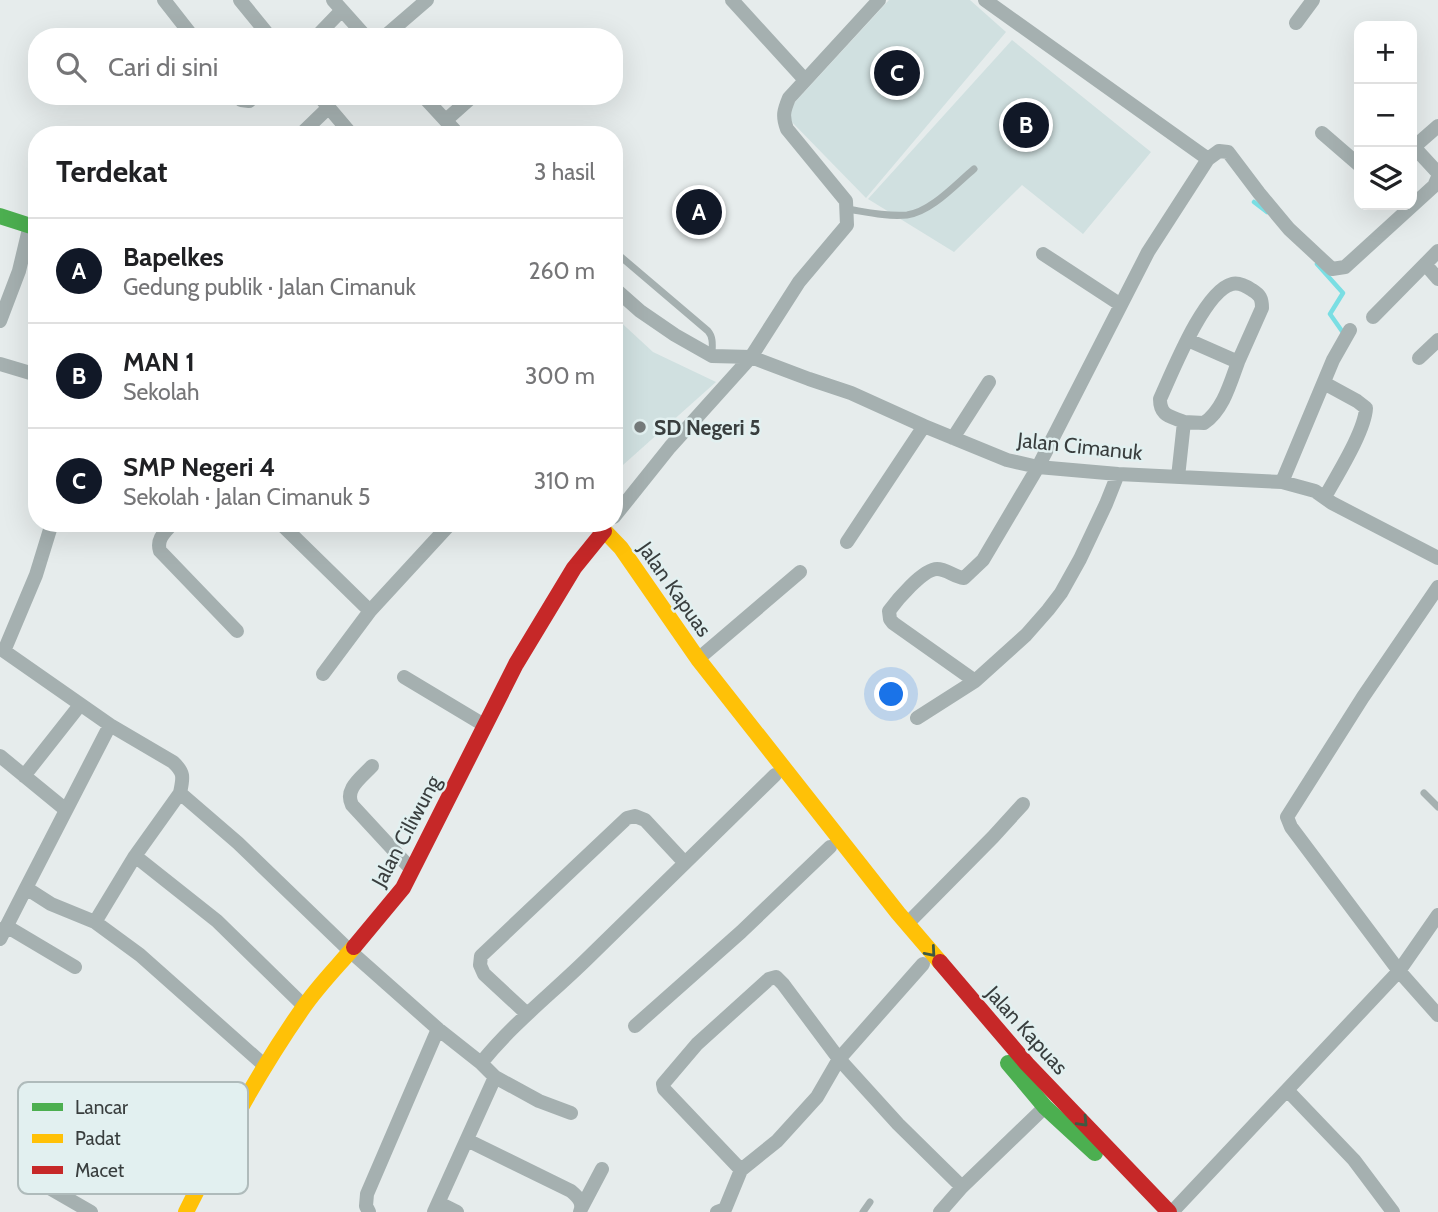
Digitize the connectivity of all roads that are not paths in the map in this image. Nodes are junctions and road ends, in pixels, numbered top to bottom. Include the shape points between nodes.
1 (164, 0) edge
2 (240, 0) edge
3 (427, 0) edge
4 (732, 0) edge
5 (879, 0) edge
6 (985, 0) edge
7 (1313, 0) edge
8 (337, 5) edge
9 (1296, 23) dead end
10 (186, 28) edge
11 (263, 28) edge
12 (322, 28) edge
13 (358, 28) edge
14 (394, 28) edge
15 (805, 80) junction
16 (322, 105) edge
17 (327, 105) edge
18 (432, 105) edge
19 (463, 105) edge
20 (446, 120) junction
21 (307, 126) edge
22 (344, 126) edge
23 (451, 126) edge
24 (1438, 126) edge
25 (1322, 133) dead end
26 (1415, 147) edge
27 (1417, 153) edge
28 (1208, 159) junction
29 (1354, 161) edge
30 (974, 169) dead end
31 (1438, 175) edge
32 (847, 209) junction
33 (0, 216) edge
34 (28, 225) edge
35 (28, 243) edge
36 (1438, 251) edge
37 (1043, 254) dead end
38 (623, 259) edge
39 (1426, 264) junction
40 (1438, 279) edge
41 (623, 296) edge
42 (1121, 305) junction
43 (1373, 317) dead end
44 (0, 321) edge
45 (1350, 330) dead end
46 (1188, 340) junction
47 (1438, 340) edge
48 (712, 356) junction
49 (751, 357) junction
50 (1419, 358) dead end
51 (1238, 362) junction
52 (0, 363) edge
53 (28, 372) edge
54 (989, 382) dead end
55 (1324, 383) junction
56 (1184, 422) junction
57 (924, 426) junction
58 (954, 438) junction
59 (1038, 467) junction
60 (1118, 474) junction
61 (1178, 477) junction
62 (1282, 482) junction
63 (1325, 497) junction
64 (623, 506) edge
65 (49, 532) edge
66 (165, 532) edge
67 (293, 532) edge
68 (443, 532) edge
69 (599, 532) edge
70 (605, 532) edge
71 (608, 532) edge
72 (847, 542) dead end
73 (1438, 558) edge
74 (800, 572) dead end
75 (1438, 587) edge
76 (370, 611) junction
77 (237, 631) dead end
78 (1, 654) edge
79 (698, 659) junction
80 (323, 674) dead end
81 (404, 677) dead end
82 (975, 681) junction
83 (80, 705) junction
84 (917, 718) dead end
85 (110, 725) junction
86 (484, 725) junction
87 (0, 756) edge
88 (372, 766) dead end
89 (775, 775) junction
90 (24, 776) junction
91 (180, 793) junction
92 (1424, 793) dead end
93 (1023, 804) dead end
94 (1438, 807) edge
95 (66, 810) junction
96 (830, 847) junction
97 (135, 856) junction
98 (685, 863) junction
99 (412, 870) junction
100 (26, 888) junction
101 (1438, 915) edge
102 (95, 922) junction
103 (907, 923) junction
104 (3, 932) edge
105 (350, 951) junction
106 (923, 964) junction
107 (75, 967) dead end
108 (1399, 971) junction
109 (304, 1006) junction
110 (526, 1013) junction
111 (1438, 1015) edge
112 (635, 1026) dead end
113 (438, 1029) junction
114 (839, 1059) junction
115 (481, 1063) junction
116 (265, 1066) junction
117 (1022, 1068) junction
118 (495, 1077) junction
119 (1288, 1091) junction
120 (248, 1096) edge
121 (1045, 1107) junction
122 (571, 1113) dead end
123 (467, 1140) junction
124 (602, 1169) dead end
125 (741, 1171) junction
126 (962, 1187) junction
127 (59, 1194) edge
128 (195, 1194) edge
129 (870, 1202) dead end
130 (436, 1208) edge
131 (581, 1210) edge
132 (90, 1212) edge
133 (186, 1212) edge
134 (369, 1212) edge
135 (457, 1212) edge
136 (717, 1212) edge
137 (863, 1212) edge
138 (940, 1212) edge
139 (1153, 1212) edge
140 (1171, 1212) edge
141 (1393, 1212) edge

1 - 10 street
2 - 11 street
3 - 14 street
4 - 15 street
5 - 15 street
6 - 28 street
7 - 9 street
8 - 12 street
8 - 13 street
15 - 32 street via 789,98 783,119 846,201
16 - 21 street
17 - 22 street
18 - 20 street
19 - 20 street
20 - 23 street
24 - 26 street
25 - 29 street
27 - 31 street
28 - 31 street via 1219,150 1228,152 1289,229 1332,269 1345,267 1434,186
28 - 42 street via 1148,252
30 - 32 lane via 927,209 910,215
32 - 49 street via 847,225 799,282
33 - 34 street
35 - 44 street
36 - 39 street
37 - 42 street
38 - 48 lane via 711,334
39 - 40 street
39 - 43 street
41 - 48 street, Jalan Cimanuk
42 - 59 street
45 - 55 street
46 - 51 street
46 - 51 street via 1216,294 1232,284 1249,287 1260,295 1262,308
46 - 56 street via 1160,399 1164,414
47 - 50 street
48 - 49 street, Jalan Cimanuk
49 - 57 street, Jalan Cimanuk via 851,393
49 - 64 street
51 - 56 street via 1223,400 1210,418 1203,423
52 - 53 street
54 - 58 street
55 - 62 street
55 - 63 street via 1366,408 1361,429
56 - 61 street
57 - 58 street, Jalan Cimanuk
57 - 72 street
58 - 59 street, Jalan Cimanuk
59 - 60 street, Jalan Cimanuk
59 - 82 street via 971,573 959,578 945,570 930,570 889,611 893,623
60 - 61 street, Jalan Cimanuk
60 - 82 street via 1061,593 1026,635
61 - 62 street, Jalan Cimanuk
62 - 63 street, Jalan Cimanuk
63 - 73 street, Jalan Cimanuk
65 - 78 street via 36,575
66 - 77 street via 160,551
67 - 76 street
68 - 76 street
69 - 86 street, Jalan Ciliwung via 516,664
70 - 89 street, Jalan Kapuas via 613,554
71 - 79 street, Jalan Kapuas
74 - 79 street
75 - 108 street via 1287,817
76 - 80 street
78 - 83 street
79 - 103 street, Jalan Kapuas
81 - 86 street
82 - 84 street
83 - 85 street
83 - 90 street
85 - 91 street via 180,768
85 - 95 street
86 - 99 street, Jalan Ciliwung
87 - 90 street
88 - 99 street via 349,791 349,798
89 - 96 street, Jalan Kapuas
89 - 98 street
90 - 95 street
91 - 97 street
91 - 105 street
92 - 94 lane
93 - 103 street
95 - 100 street
96 - 106 street, Jalan Kapuas
96 - 112 street
97 - 102 street
97 - 109 street via 217,921
98 - 110 street
98 - 110 street via 645,820 627,818 481,956 484,974
99 - 105 street, Jalan Ciliwung via 393,901
100 - 102 street
100 - 104 street
101 - 108 street
102 - 116 street
103 -> 117 street, Jalan Kapuas
104 - 107 street
105 - 109 street, Jalan Ciliwung
105 - 113 street
106 - 114 street
106 - 117 street, Jalan Kapuas
108 - 111 street
108 - 119 street
109 - 116 street, Jalan Ciliwung
110 - 115 street
113 - 115 street
113 - 134 street via 367,1194
114 - 125 street via 817,1097 777,1142
114 - 125 street via 780,980 773,978 676,1067 663,1084 664,1090
114 - 126 street
115 - 118 street
116 - 120 street, Jalan Ciliwung
117 - 121 street, Jalan Kapuas
117 -> 140 street, Jalan Kapuas
118 - 122 street
118 - 123 street
119 - 140 street
119 - 141 street via 1354,1160
121 - 126 street
121 - 139 street, Jalan Kapuas
123 - 130 street
123 - 131 street via 571,1191 580,1199
124 - 131 street
125 - 136 street via 724,1209
126 - 138 street
127 - 132 street
128 - 133 street, Jalan Ciliwung
129 - 137 lane
130 - 135 street

